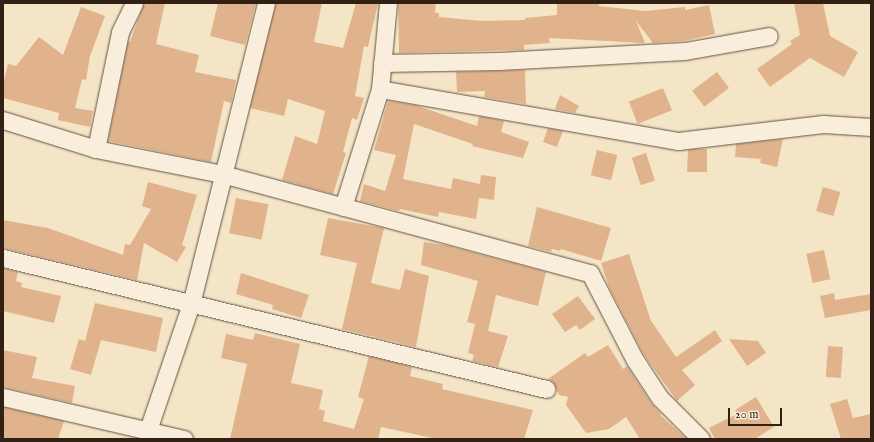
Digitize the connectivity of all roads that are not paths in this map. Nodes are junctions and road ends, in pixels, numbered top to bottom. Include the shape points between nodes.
1 (134, 3) edge
2 (266, 3) edge
3 (388, 3) edge
4 (769, 36) dead end
5 (382, 63) junction
6 (380, 89) junction
7 (3, 120) edge
8 (871, 127) edge
9 (96, 148) junction
10 (222, 174) junction
11 (343, 207) junction
12 (3, 258) edge
13 (191, 304) junction
14 (546, 389) dead end
15 (3, 398) edge
16 (148, 430) junction
17 (184, 439) edge
18 (701, 439) edge

1 - 9 street via 120,32
2 - 10 street
3 - 5 street
4 - 5 street via 685,51 499,61
5 - 6 street
6 - 8 street via 678,141 823,124
6 - 11 street
7 - 9 street
9 - 10 street
10 - 11 street
10 - 13 street
11 - 18 street via 590,273 635,360 660,398
12 - 13 street
13 - 14 street
13 - 16 street
15 - 16 street
16 - 17 street

